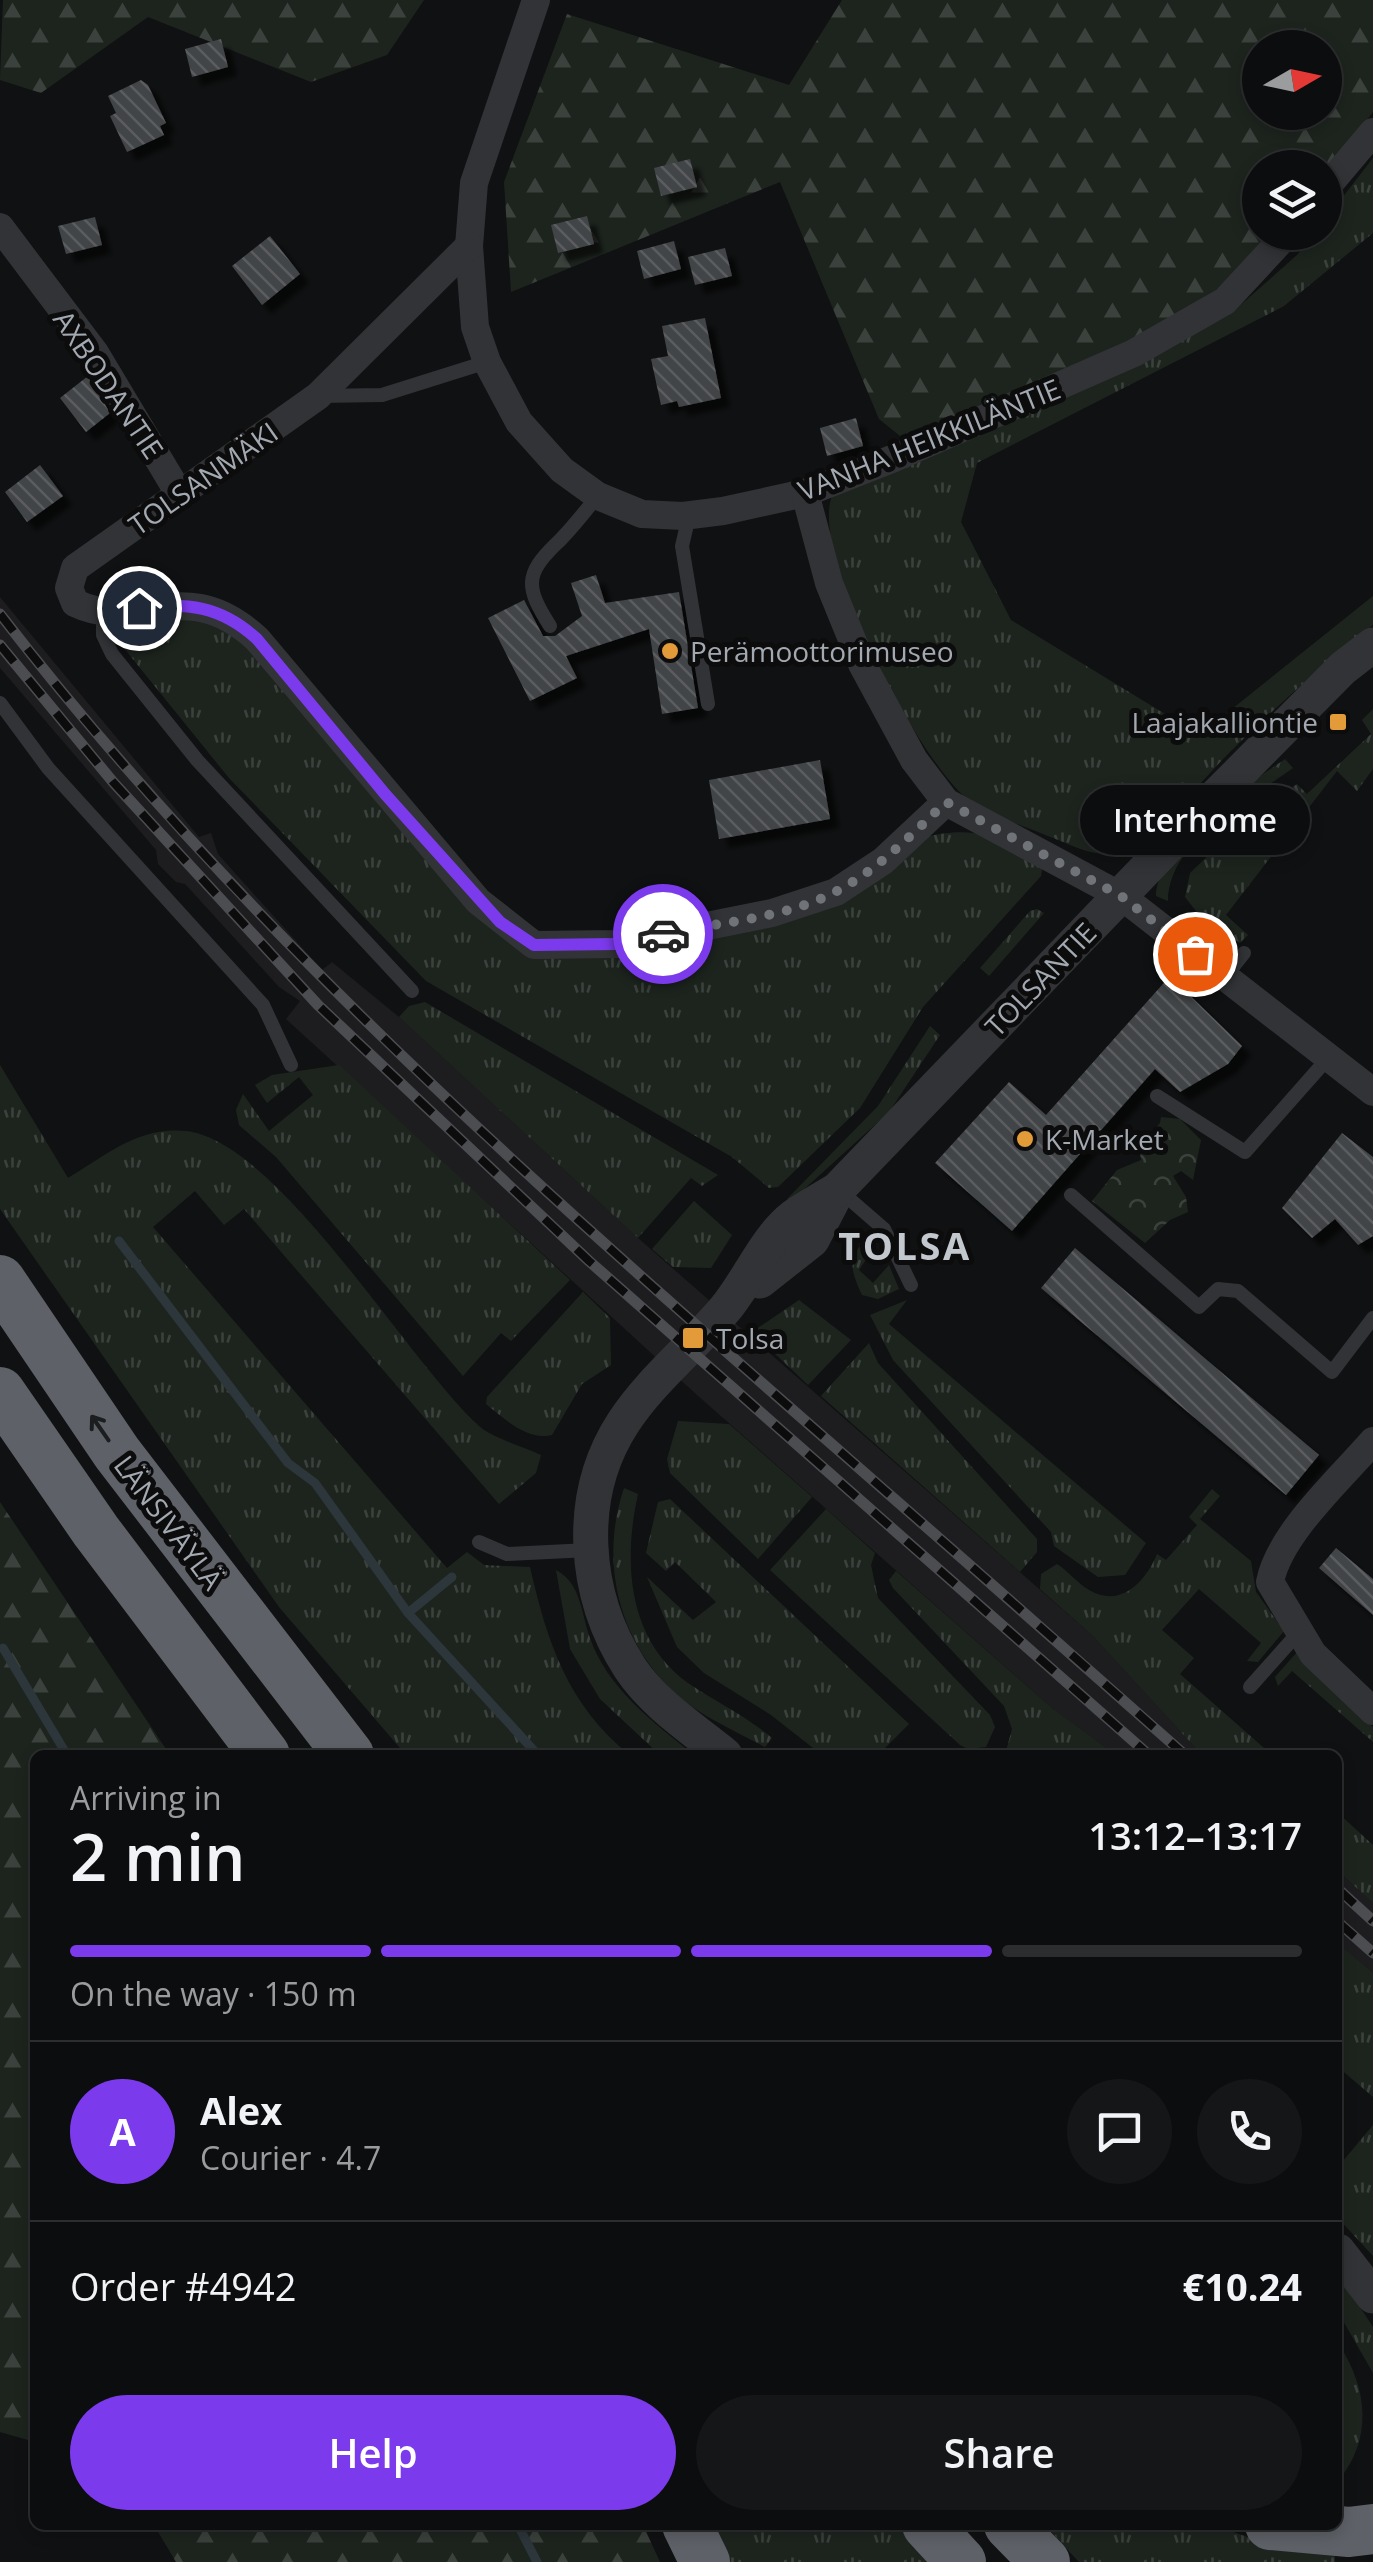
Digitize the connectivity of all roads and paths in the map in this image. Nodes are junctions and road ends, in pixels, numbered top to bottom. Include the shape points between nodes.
1 (536, 0) edge
2 (1373, 132) edge
3 (1342, 169) edge
4 (0, 227) edge
5 (469, 246) junction
6 (1272, 250) edge
7 (487, 362) junction
8 (318, 396) junction
9 (805, 493) junction
10 (180, 495) junction
11 (598, 496) junction
12 (689, 516) junction
13 (103, 612) junction
14 (550, 626) dead end
15 (1373, 645) edge
16 (0, 704) edge
17 (708, 704) dead end
18 (946, 802) junction
19 (1121, 896) junction
20 (1244, 953) dead end
21 (1225, 978) junction
22 (412, 991) dead end
23 (1329, 1057) junction
24 (291, 1065) dead end
25 (1373, 1092) edge
26 (1157, 1096) dead end
27 (838, 1189) junction
28 (1071, 1195) dead end
29 (0, 1280) edge
30 (911, 1285) dead end
31 (1373, 1318) edge
32 (0, 1392) edge
33 (1373, 1440) edge
34 (96, 1531) junction
35 (479, 1542) dead end
36 (589, 1550) junction
37 (221, 1590) junction
38 (1299, 1632) junction
39 (1250, 1687) dead end
40 (1373, 1711) edge
41 (222, 1750) edge
42 (261, 1750) edge
43 (345, 1750) edge
44 (377, 1750) edge
45 (720, 1750) edge
46 (1342, 2256) edge
47 (1373, 2296) edge
48 (1373, 2529) edge
49 (689, 2530) edge
50 (932, 2530) edge
51 (1014, 2530) edge
52 (1326, 2530) edge
53 (705, 2562) edge
54 (961, 2562) edge
55 (1045, 2562) edge

1 - 5 street, VANHA HEIKKILÄNTIE via 474,183
2 - 3 street
4 - 10 street, AXBODANTIE via 95,354
5 - 7 street, VANHA HEIKKILÄNTIE via 475,327
5 - 8 street, TOLSANMÄKI
6 - 9 street, VANHA HEIKKILÄNTIE via 1225,300 1134,353
7 - 8 lane via 382,395
7 - 11 street, VANHA HEIKKILÄNTIE via 519,422 562,470
8 - 10 street, TOLSANMÄKI
9 - 12 street, VANHA HEIKKILÄNTIE
9 - 18 street via 829,584 862,664 914,760
10 - 13 street, TOLSANMÄKI via 75,568 69,588 74,603
11 - 12 street, VANHA HEIKKILÄNTIE via 642,514
11 - 14 lane via 534,563 531,580
12 - 17 lane via 682,546
13 - 18 street via 175,603 234,618 478,901 534,945 616,944 772,913 836,892 883,861
13 - 22 lane via 112,654 197,760
15 - 19 street, TOLSANTIE
16 - 24 lane via 48,768 263,1005
18 - 19 street
19 - 21 street
19 - 27 street, TOLSANTIE
20 - 21 lane
21 - 23 street
23 - 25 street
23 - 26 lane via 1244,1152
27 - 30 lane via 884,1229
27 - 36 street, TOLSANTIE via 790,1219 725,1309 658,1378 611,1442 594,1496
28 - 31 lane via 1199,1307 1218,1289 1238,1290 1332,1372
37 -> 29 highway, LÄNSIVÄYLÄ via 117,1454
32 - 34 highway
33 - 38 street via 1273,1564 1270,1582
34 - 41 highway
34 - 42 highway
35 - 36 lane via 506,1554
36 - 45 street, TOLSANTIE via 608,1626 631,1670
37 - 43 highway, LÄNSIVÄYLÄ
37 - 44 highway
38 - 39 lane
38 - 40 street
46 - 47 street
48 - 52 highway
49 - 53 highway
50 - 54 highway
51 - 55 highway

